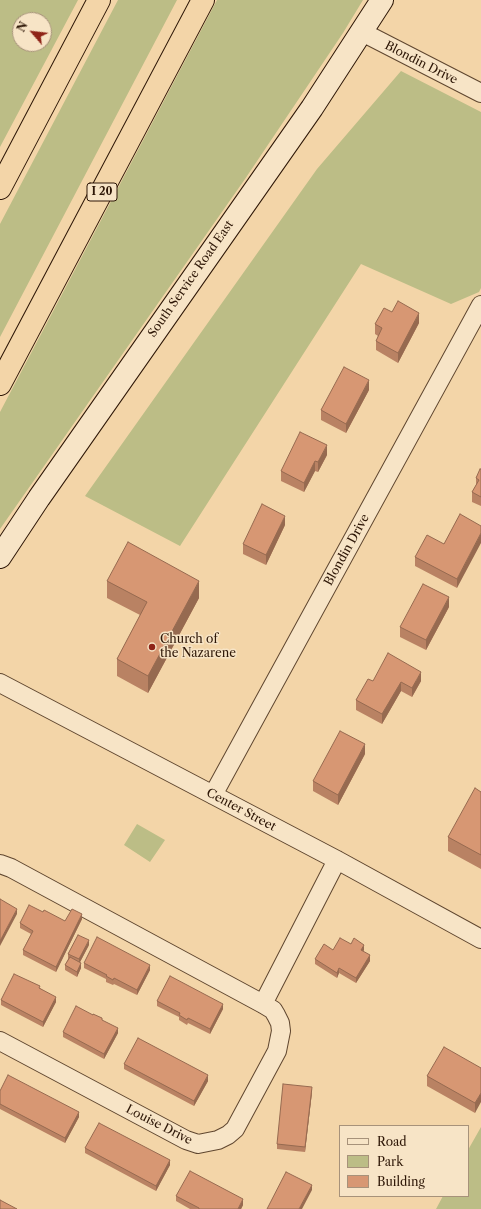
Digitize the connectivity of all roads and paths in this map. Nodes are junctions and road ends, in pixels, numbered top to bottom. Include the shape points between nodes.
1 (99, 0) edge
2 (203, 0) edge
3 (382, 0) edge
4 (362, 32) junction
5 (481, 94) edge
6 (0, 188) edge
7 (481, 305) edge
8 (0, 384) edge
9 (0, 557) edge
10 (0, 683) edge
11 (213, 795) junction
12 (337, 860) junction
13 (0, 864) edge
14 (481, 939) edge
15 (263, 1004) junction
16 (0, 1041) edge

1 - 6 highway
2 - 8 highway, I 20
3 - 4 main road, South Service Road East
4 - 5 street, Blondin Drive
4 - 9 main road, South Service Road East via 312,108 38,498
7 - 11 street, Blondin Drive
10 - 11 street, Center Street
11 - 12 street, Center Street
12 - 14 street, Center Street
12 - 15 street
13 - 15 street, Louise Drive
15 - 16 street, Louise Drive via 273,1010 280,1023 282,1030 277,1051 235,1129 228,1136 207,1143 198,1144 186,1140

